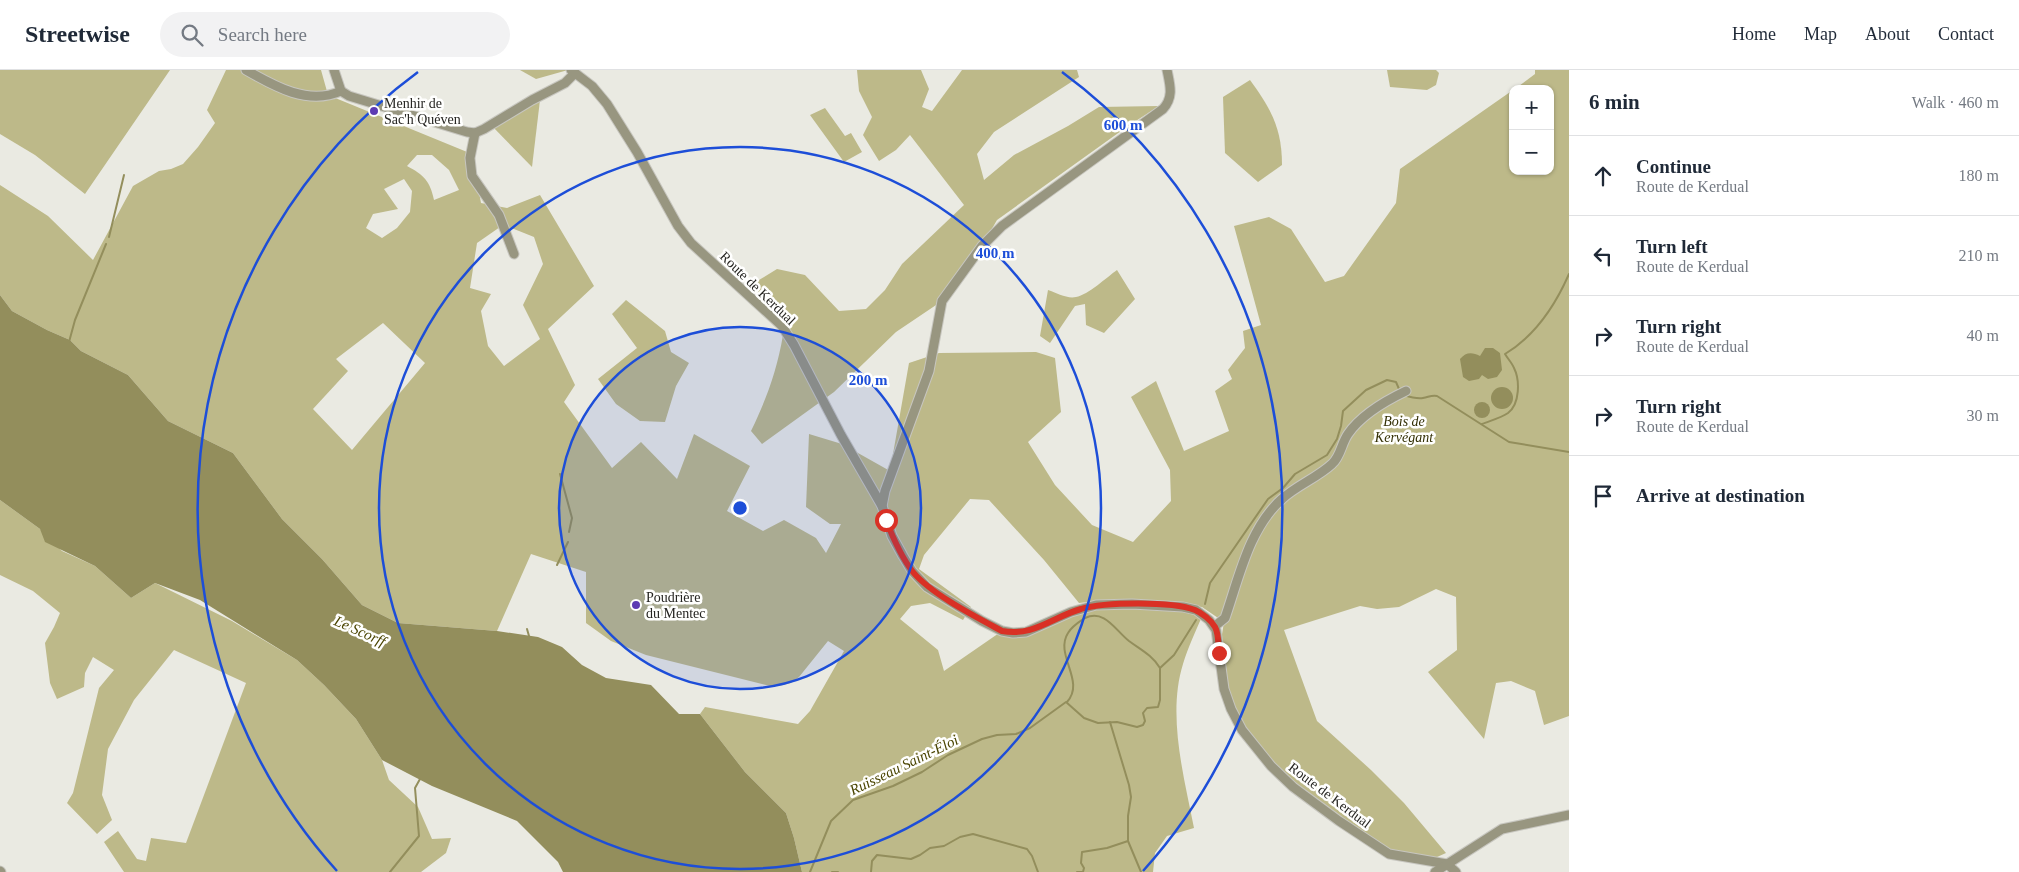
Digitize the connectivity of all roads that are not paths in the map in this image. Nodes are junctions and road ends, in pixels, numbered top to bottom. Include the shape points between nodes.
1 (246, 70) edge
2 (334, 70) edge
3 (1167, 70) edge
4 (573, 72) edge
5 (341, 91) junction
6 (475, 133) junction
7 (514, 254) dead end
8 (1406, 391) dead end
9 (882, 506) junction
10 (1215, 626) junction
11 (1569, 815) edge
12 (1447, 864) junction
13 (1435, 872) edge
14 (1456, 872) edge

1 - 5 street via 296,94 312,96
2 - 5 street
3 - 9 street via 1171,95 1163,109 1002,226 982,246 944,296 929,371
4 - 6 street via 565,83
4 - 9 street, Route de Kerdual via 592,86 607,104 691,243 782,326
5 - 6 street
6 - 7 street via 469,166 472,176 499,215
8 - 10 street via 1376,408 1356,425 1332,465 1282,498 1268,513 1253,538 1225,618
9 - 10 street, Route de Kerdual via 902,556 927,587 1002,631 1026,632 1096,605 1132,604 1196,610
10 - 12 street, Route de Kerdual via 1224,689 1231,709 1242,730 1271,766 1293,787 1389,854
11 - 12 street via 1502,829
12 - 13 street
12 - 14 street

